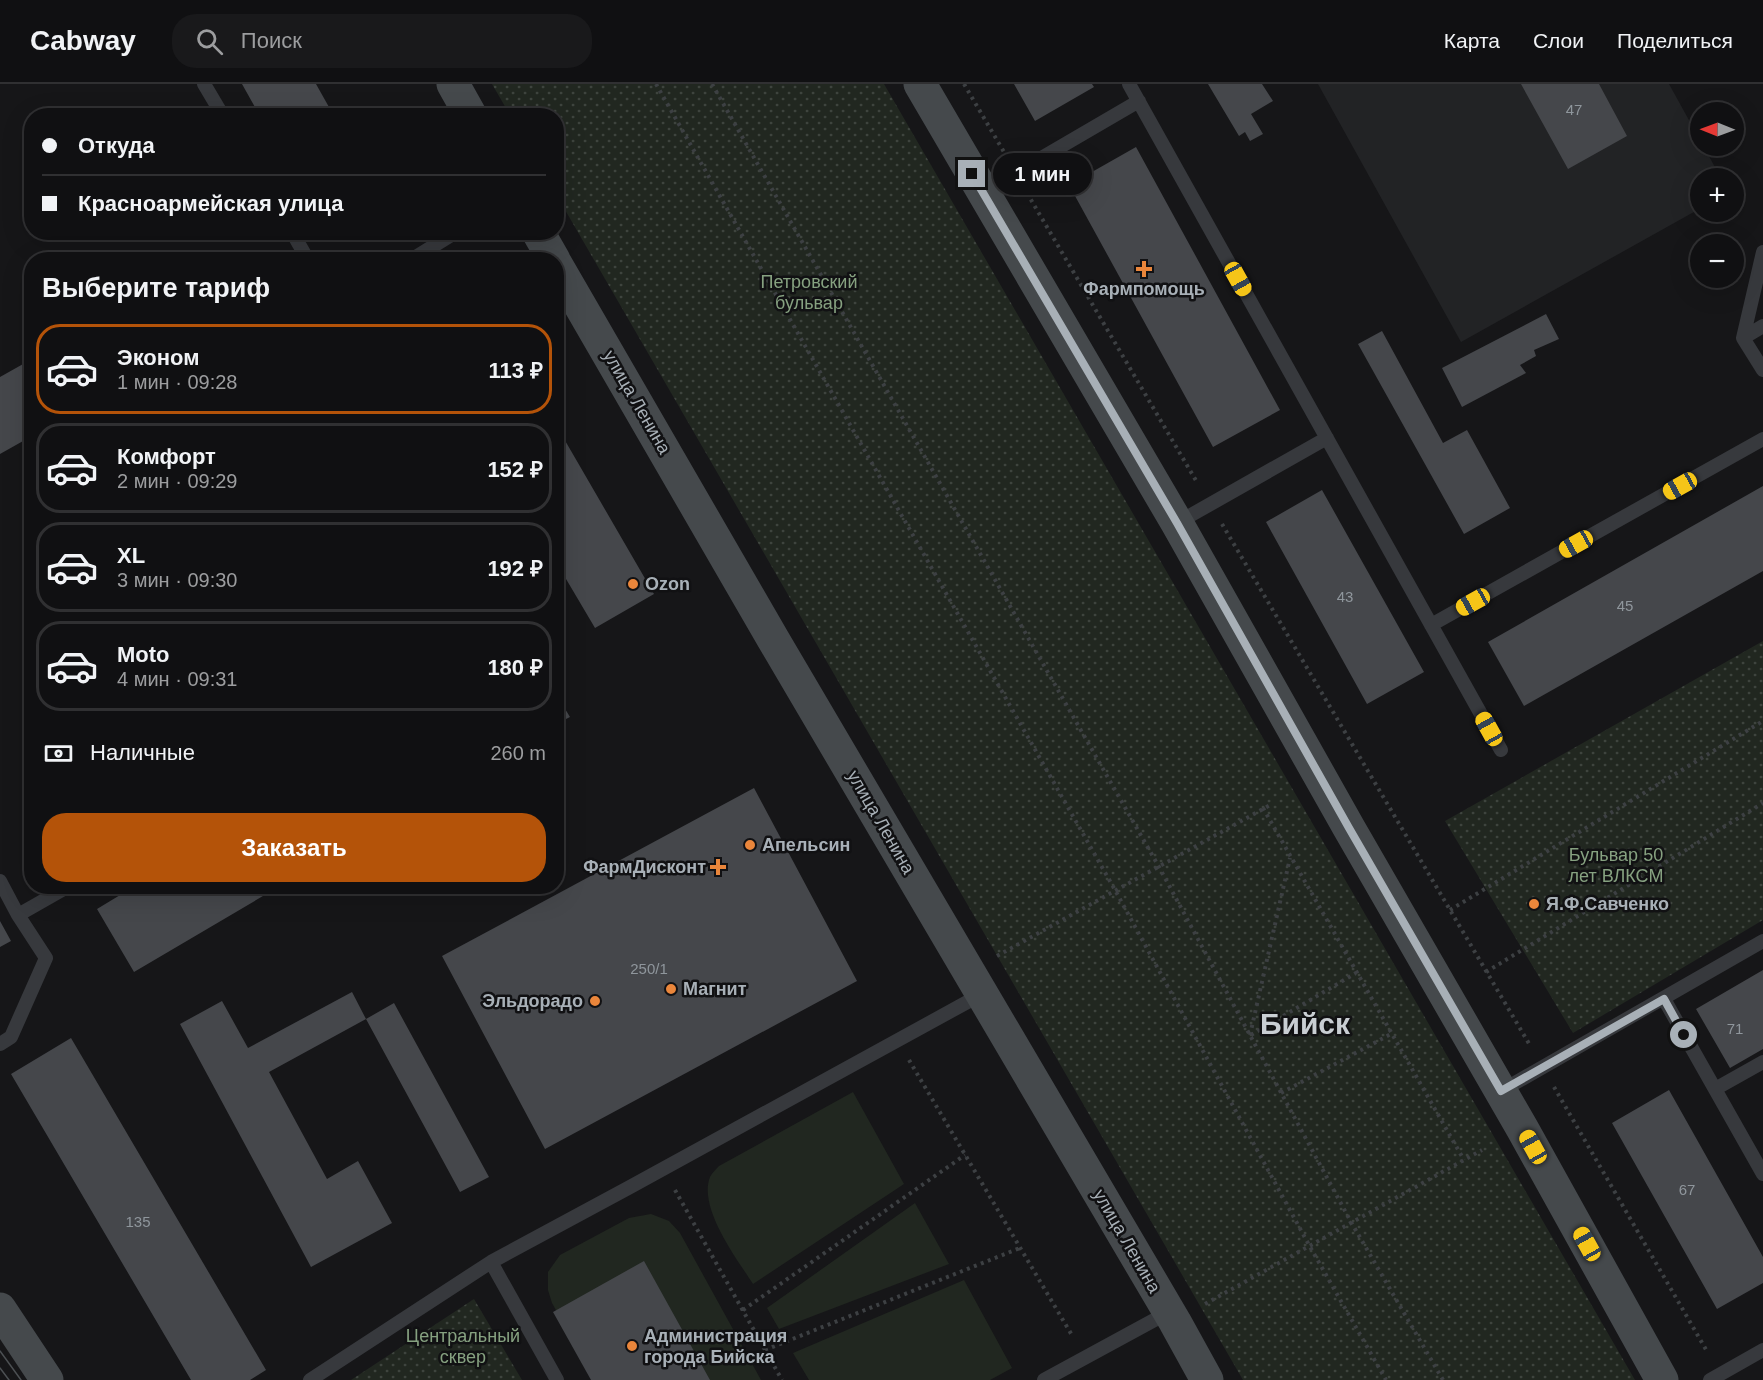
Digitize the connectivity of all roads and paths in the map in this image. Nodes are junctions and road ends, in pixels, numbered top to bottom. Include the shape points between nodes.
1 (204, 84) edge
2 (453, 84) edge
3 (656, 84) edge
4 (712, 84) edge
5 (920, 84) edge
6 (964, 84) edge
7 (1129, 84) edge
8 (1139, 101) junction
9 (218, 108) edge
10 (466, 108) edge
11 (1016, 173) junction
12 (983, 192) junction
13 (443, 240) edge
14 (424, 252) edge
15 (1763, 252) edge
16 (564, 278) edge
17 (1763, 326) edge
18 (1743, 338) junction
19 (1763, 370) edge
20 (1327, 438) junction
21 (1763, 439) edge
22 (1210, 504) junction
23 (1177, 523) junction
24 (1431, 625) junction
25 (1763, 721) edge
26 (1501, 750) dead end
27 (1763, 803) edge
28 (1272, 804) dead end
29 (1263, 808) junction
30 (1290, 857) junction
31 (1159, 867) junction
32 (0, 881) edge
33 (1115, 890) junction
34 (55, 894) edge
35 (1450, 910) junction
36 (18, 915) junction
37 (1028, 939) dead end
38 (1763, 941) edge
39 (1486, 972) junction
40 (1356, 973) junction
41 (982, 994) junction
42 (1664, 999) junction
43 (1391, 1034) junction
44 (1250, 1035) junction
45 (897, 1041) junction
46 (0, 1044) edge
47 (1763, 1062) edge
48 (1543, 1068) junction
49 (1715, 1089) junction
50 (1501, 1091) junction
51 (1281, 1093) junction
52 (1482, 1150) dead end
53 (965, 1155) junction
54 (1464, 1160) junction
55 (663, 1169) junction
56 (1763, 1174) edge
57 (1352, 1222) junction
58 (1309, 1245) junction
59 (1020, 1248) junction
60 (490, 1262) junction
61 (1223, 1293) dead end
62 (0, 1309) edge
63 (742, 1310) junction
64 (1169, 1312) junction
65 (765, 1350) junction
66 (1763, 1350) edge
67 (1085, 1358) junction
68 (1715, 1377) edge
69 (47, 1380) edge
70 (310, 1380) edge
71 (557, 1380) edge
72 (782, 1380) edge
73 (1044, 1380) edge
74 (1207, 1380) edge
75 (1386, 1380) edge
76 (1443, 1380) edge
77 (1662, 1380) edge

1 - 9 lane
2 - 10 main road
3 - 33 path
4 - 31 path
5 - 12 main road
6 - 11 path
7 - 8 lane
8 - 11 lane
8 - 20 lane
11 - 12 lane
11 - 22 path
12 - 23 main road
13 - 14 lane
15 - 18 lane
16 - 41 main road, улица Ленина
17 - 18 lane
18 - 19 lane
20 - 22 lane
20 - 24 lane
21 - 24 lane
22 - 23 lane
22 - 35 path
23 - 50 main road
24 - 26 lane
25 - 35 path
27 - 39 path
28 - 29 path
29 - 30 path
29 - 31 path
30 - 40 path
30 - 44 path
31 - 33 path
31 - 44 path
32 - 36 lane
33 - 37 path
33 - 58 path
34 - 36 lane
35 - 39 path
36 - 46 lane via 46,958 11,1037
38 - 42 lane
39 - 48 path
40 - 43 path
40 - 44 path
41 - 45 lane
41 - 64 main road, улица Ленина
42 - 48 lane
42 - 49 lane
43 - 51 path
43 - 54 path
44 - 51 path
45 - 53 path
45 - 55 lane
47 - 49 lane
48 - 50 lane
48 - 68 path
49 - 56 lane
50 - 77 main road
51 - 57 path
52 - 54 path
53 - 59 path
53 - 63 path
54 - 57 path
55 - 60 lane
55 - 63 path
57 - 58 path
57 - 76 path
58 - 61 path
58 - 75 path
59 - 65 path
59 - 67 path
60 - 70 lane
60 - 71 lane
62 - 69 main road
63 - 65 path
64 - 67 lane
64 - 74 main road, улица Ленина
65 - 72 path
66 - 68 lane
67 - 73 lane

